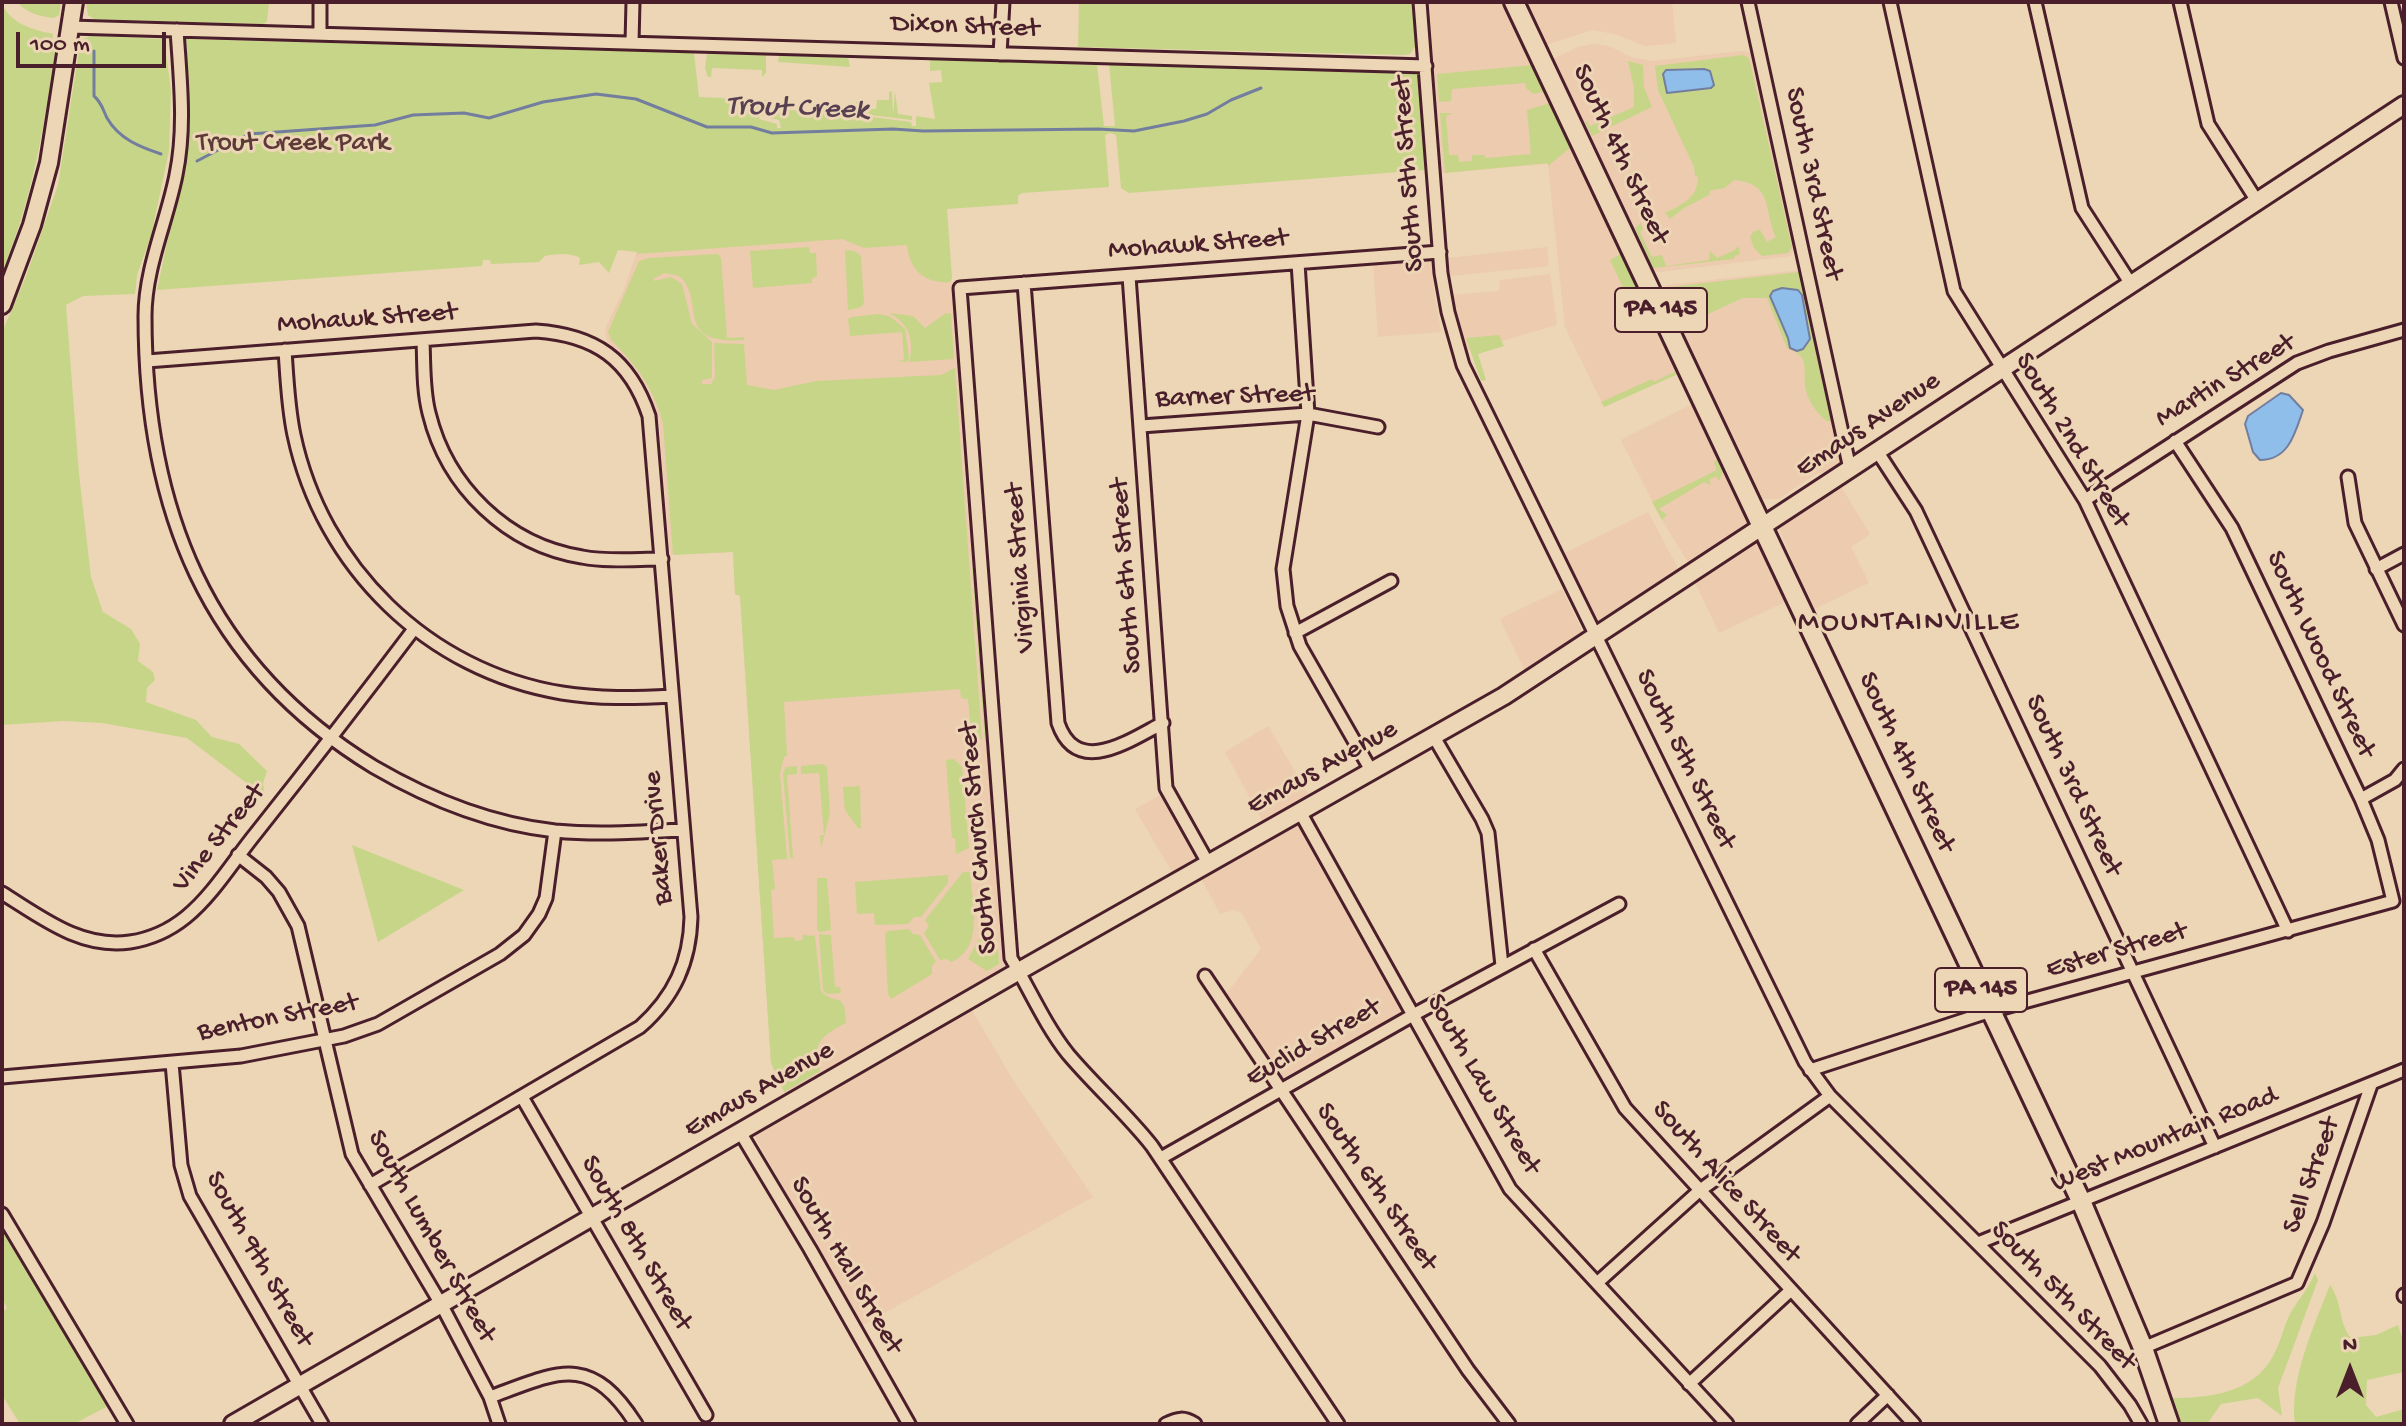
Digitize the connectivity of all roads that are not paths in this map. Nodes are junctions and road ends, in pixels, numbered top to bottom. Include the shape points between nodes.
1 (74, 2) edge
2 (320, 2) edge
3 (633, 2) edge
4 (1003, 2) edge
5 (1420, 2) edge
6 (1514, 2) edge
7 (1748, 2) edge
8 (1890, 2) edge
9 (2035, 2) edge
10 (2180, 2) edge
11 (2391, 2) edge
12 (70, 27) junction
13 (177, 30) junction
14 (320, 34) junction
15 (632, 43) junction
16 (1000, 54) junction
17 (2404, 58) edge
18 (1426, 66) junction
19 (2404, 105) edge
20 (2257, 201) junction
21 (1440, 252) junction
22 (1298, 263) junction
23 (1129, 276) junction
24 (1024, 283) junction
25 (2131, 284) junction
26 (960, 288) joint
27 (2, 305) edge
28 (2404, 330) edge
29 (423, 340) junction
30 (589, 341) joint
31 (285, 350) junction
32 (147, 361) junction
33 (2001, 369) junction
34 (1308, 414) junction
35 (1141, 426) junction
36 (1378, 427) dead end
37 (2175, 441) junction
38 (1877, 451) junction
39 (1850, 469) junction
40 (2348, 477) dead end
41 (2085, 500) junction
42 (1764, 528) junction
43 (2404, 554) edge
44 (662, 559) junction
45 (2376, 569) junction
46 (1391, 581) dead end
47 (2404, 625) edge
48 (414, 629) junction
49 (1295, 633) junction
50 (1596, 636) junction
51 (672, 696) junction
52 (1163, 723) junction
53 (1434, 737) junction
54 (331, 739) junction
55 (2404, 769) edge
56 (1372, 772) junction
57 (2361, 799) junction
58 (1300, 812) junction
59 (682, 830) junction
60 (555, 831) junction
61 (238, 855) junction
62 (1208, 863) junction
63 (2, 893) edge
64 (2393, 901) joint
65 (1619, 904) dead end
66 (2288, 931) junction
67 (1534, 949) junction
68 (1502, 966) junction
69 (1019, 971) junction
70 (2133, 972) junction
71 (1205, 976) dead end
72 (1991, 1011) junction
73 (1413, 1015) junction
74 (324, 1039) junction
75 (172, 1063) junction
76 (1810, 1070) junction
77 (2404, 1070) edge
78 (2, 1077) edge
79 (2371, 1085) junction
80 (1281, 1090) junction
81 (1830, 1096) junction
82 (522, 1097) junction
83 (740, 1132) junction
84 (2215, 1147) junction
85 (1161, 1158) junction
86 (370, 1185) junction
87 (1699, 1191) junction
88 (2081, 1201) junction
89 (2, 1214) edge
90 (592, 1218) junction
91 (1978, 1243) junction
92 (1597, 1283) junction
93 (1791, 1290) junction
94 (441, 1304) junction
95 (2143, 1348) junction
96 (1689, 1384) junction
97 (300, 1385) junction
98 (1888, 1395) junction
99 (490, 1397) junction
100 (706, 1415) dead end
101 (127, 1424) edge
102 (233, 1424) edge
103 (322, 1424) edge
104 (499, 1424) edge
105 (636, 1424) edge
106 (909, 1424) edge
107 (1166, 1424) edge
108 (1195, 1424) edge
109 (1338, 1424) edge
110 (1509, 1424) edge
111 (1727, 1424) edge
112 (1857, 1424) edge
113 (1914, 1424) edge
114 (2141, 1424) edge
115 (2169, 1424) edge

1 - 12 main road
2 - 14 street
3 - 15 street
4 - 16 street
5 - 18 street, South 5th Street
6 - 42 main road, South 4th Street / PA 145
7 - 39 street, South 3rd Street
8 - 33 street, South 2nd Street via 1954,291
9 - 25 street via 2082,208
10 - 20 street via 2208,124
11 - 17 street
12 - 13 street, Dixon Street
12 - 27 main road via 49,163
13 - 14 street, Dixon Street
13 - 32 street via 181,141 147,286
14 - 15 street, Dixon Street
15 - 16 street, Dixon Street
16 - 18 street, Dixon Street
18 - 21 street, South 5th Street
19 - 20 main road, Emaus Avenue
20 - 25 main road, Emaus Avenue
21 - 22 street, Mohawk Street
21 - 50 street, South 5th Street via 1446,304 1463,365
22 - 23 street, Mohawk Street
22 - 34 street
23 - 24 street, Mohawk Street
23 - 35 street, South 6th Street
24 - 26 street, Mohawk Street
24 - 52 street, Virginia Street via 1058,723 1069,742 1092,753 1112,749
25 - 33 main road, Emaus Avenue
26 - 69 street, South Church Street via 1011,958
28 - 37 street, Martin Street via 2297,363
29 - 30 street, Mohawk Street via 536,331
29 - 31 street, Mohawk Street
29 - 44 street via 426,394 436,437 481,507 520,536 565,554
30 - 44 street, Baker Drive via 629,374 644,401 652,431
31 - 32 street, Mohawk Street
31 - 48 street via 294,435 320,512 357,571
32 - 54 street via 163,484 192,569 253,664
33 - 38 main road, Emaus Avenue
33 - 41 street, South 2nd Street
34 - 35 street, Barner Street
34 - 36 street, Barner Street
34 - 49 street via 1284,553 1284,588
35 - 52 street, South 6th Street
37 - 41 street, Martin Street
37 - 57 street, South Wood Street via 2232,528
38 - 39 main road, Emaus Avenue
38 - 70 street, South 3rd Street via 1916,511
39 - 42 main road, Emaus Avenue
40 - 45 street via 2355,523
41 - 66 street, South 2nd Street
42 - 50 main road, Emaus Avenue
42 - 72 main road, South 4th Street / PA 145
43 - 45 street
44 - 51 street, Baker Drive
45 - 47 street
46 - 49 street
48 - 51 street via 472,665 538,688 592,697
48 - 54 street, Vine Street
49 - 56 street
50 - 53 main road, Emaus Avenue
50 - 76 street, South 5th Street
51 - 59 street, Baker Drive
52 - 62 street, South 6th Street via 1166,788
53 - 56 main road, Emaus Avenue
53 - 68 street via 1488,833
54 - 60 street via 444,802
54 - 61 street, Vine Street
55 - 57 street
56 - 58 main road, Emaus Avenue
57 - 64 street, South Wood Street
58 - 62 main road, Emaus Avenue
58 - 73 street, South Law Street
59 - 60 street
59 - 82 street, Baker Drive via 691,936 674,988 640,1027
60 - 74 street, Benton Street via 546,898 524,935 378,1024
61 - 63 street, Vine Street via 185,918 158,934 128,942 71,934
61 - 74 street, South Lumber Street via 266,877 290,908
62 - 69 main road, Emaus Avenue
64 - 66 street, Ester Street
65 - 67 street, Euclid Street
66 - 70 street, Ester Street
67 - 68 street, Euclid Street
67 - 87 street, South Alice Street via 1625,1108
68 - 73 street, Euclid Street
69 - 83 main road, Emaus Avenue
69 - 85 street, South Church Street via 1067,1052
70 - 72 street, Ester Street
70 - 84 street, South 3rd Street
71 - 80 street, South 6th Street
72 - 76 street, Ester Street
72 - 88 main road, South 4th Street / PA 145
73 - 80 street, Euclid Street
73 - 92 street, South Law Street via 1510,1189
74 - 75 street, Benton Street
74 - 86 street, South Lumber Street via 347,1140
75 - 78 street, Benton Street
75 - 97 street, South 9th Street via 181,1165 190,1196
76 - 81 street, South 5th Street
77 - 79 street, West Mountain Road
79 - 84 street, West Mountain Road
79 - 95 street, Sell Street via 2297,1283
80 - 85 street, Euclid Street
80 - 110 street, South 6th Street
81 - 87 street
81 - 91 street, South 5th Street
82 - 86 street, Baker Drive
82 - 90 street, South 8th Street
83 - 90 main road, Emaus Avenue
83 - 106 street, South Hall Street
84 - 88 street, West Mountain Road
85 - 109 street, South Church Street
86 - 94 street, South Lumber Street
87 - 92 street
87 - 93 street, South Alice Street
88 - 91 street, West Mountain Road
88 - 95 main road, South 4th Street / PA 145
89 - 101 street
90 - 94 main road, Emaus Avenue
90 - 100 street, South 8th Street
91 - 114 street, South 5th Street via 2100,1366
92 - 96 street, South Law Street
93 - 96 street
93 - 98 street, South Alice Street
94 - 97 main road, Emaus Avenue
94 - 99 street, South Lumber Street
95 - 115 main road, South 4th Street / PA 145
96 - 111 street, South Law Street
97 - 102 main road, Emaus Avenue
97 - 103 street, South 9th Street
98 - 112 street
98 - 113 street, South Alice Street
99 - 104 street, South Lumber Street
99 - 105 street via 549,1375 572,1374 606,1386
107 - 108 street via 1178,1418

